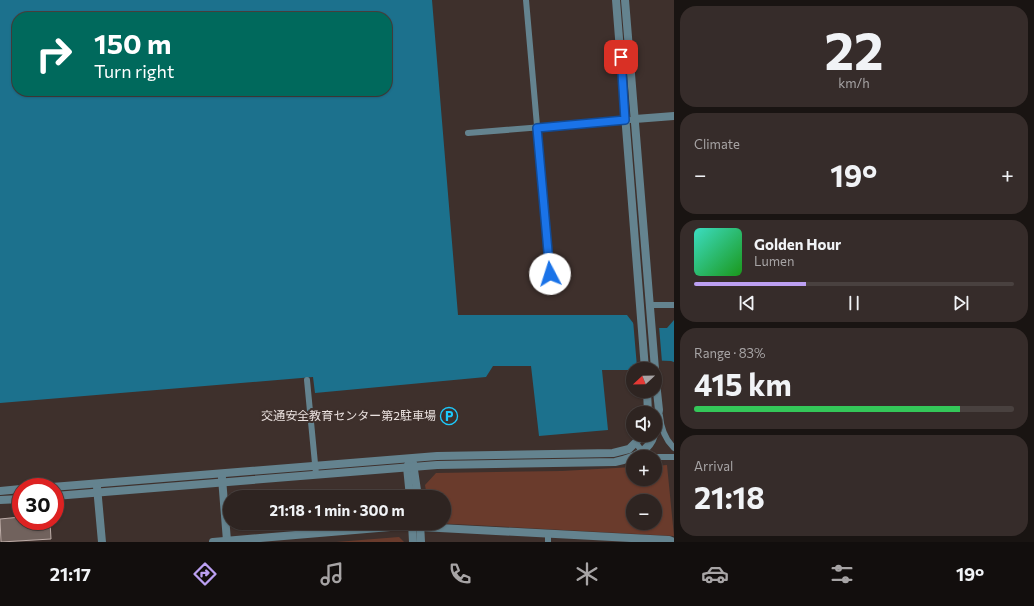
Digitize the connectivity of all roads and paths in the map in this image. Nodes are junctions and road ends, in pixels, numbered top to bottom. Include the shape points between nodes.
1 (526, 0) edge
2 (616, 0) edge
3 (625, 0) edge
4 (674, 116) edge
5 (635, 119) junction
6 (625, 120) junction
7 (537, 128) junction
8 (468, 133) dead end
9 (550, 274) dead end
10 (649, 305) junction
11 (674, 305) edge
12 (645, 362) edge
13 (653, 362) edge
14 (307, 380) dead end
15 (662, 426) edge
16 (650, 442) edge
17 (636, 444) joint
18 (674, 448) edge
19 (641, 450) edge
20 (643, 450) edge
21 (662, 457) edge
22 (674, 457) edge
23 (410, 458) junction
24 (626, 460) edge
25 (411, 467) junction
26 (316, 470) junction
27 (221, 473) junction
28 (97, 483) junction
29 (222, 483) junction
30 (64, 486) edge
31 (12, 490) edge
32 (410, 490) edge
33 (416, 490) edge
34 (0, 491) edge
35 (97, 492) junction
36 (64, 495) edge
37 (12, 499) edge
38 (0, 500) edge
39 (451, 528) edge
40 (357, 530) edge
41 (415, 530) edge
42 (417, 530) edge
43 (548, 538) edge
44 (625, 540) edge
45 (227, 541) junction
46 (102, 542) edge
47 (213, 542) edge
48 (413, 542) edge
49 (421, 542) edge
50 (674, 542) edge

1 - 7 street
2 - 6 street
3 - 5 street
4 - 5 street
5 - 6 street
5 - 10 street
6 - 7 street
6 - 12 street
7 - 8 street
7 - 9 street
10 - 11 street
10 - 13 street
14 - 26 street
15 - 18 street
16 - 20 street
17 - 19 street
17 - 23 street via 629,449 613,453
21 - 22 street
23 - 25 street
23 - 26 street
24 - 25 street
25 - 26 street
25 - 32 street
25 - 33 street
26 - 27 street
26 - 29 street
27 - 28 street
27 - 29 street
28 - 30 street
28 - 35 street
29 - 35 street
29 - 45 street
31 - 34 street
35 - 36 street
35 - 46 street
37 - 38 street
39 - 43 street
40 - 45 street
41 - 48 street
42 - 49 street
43 - 44 street
44 - 50 street
45 - 47 street

